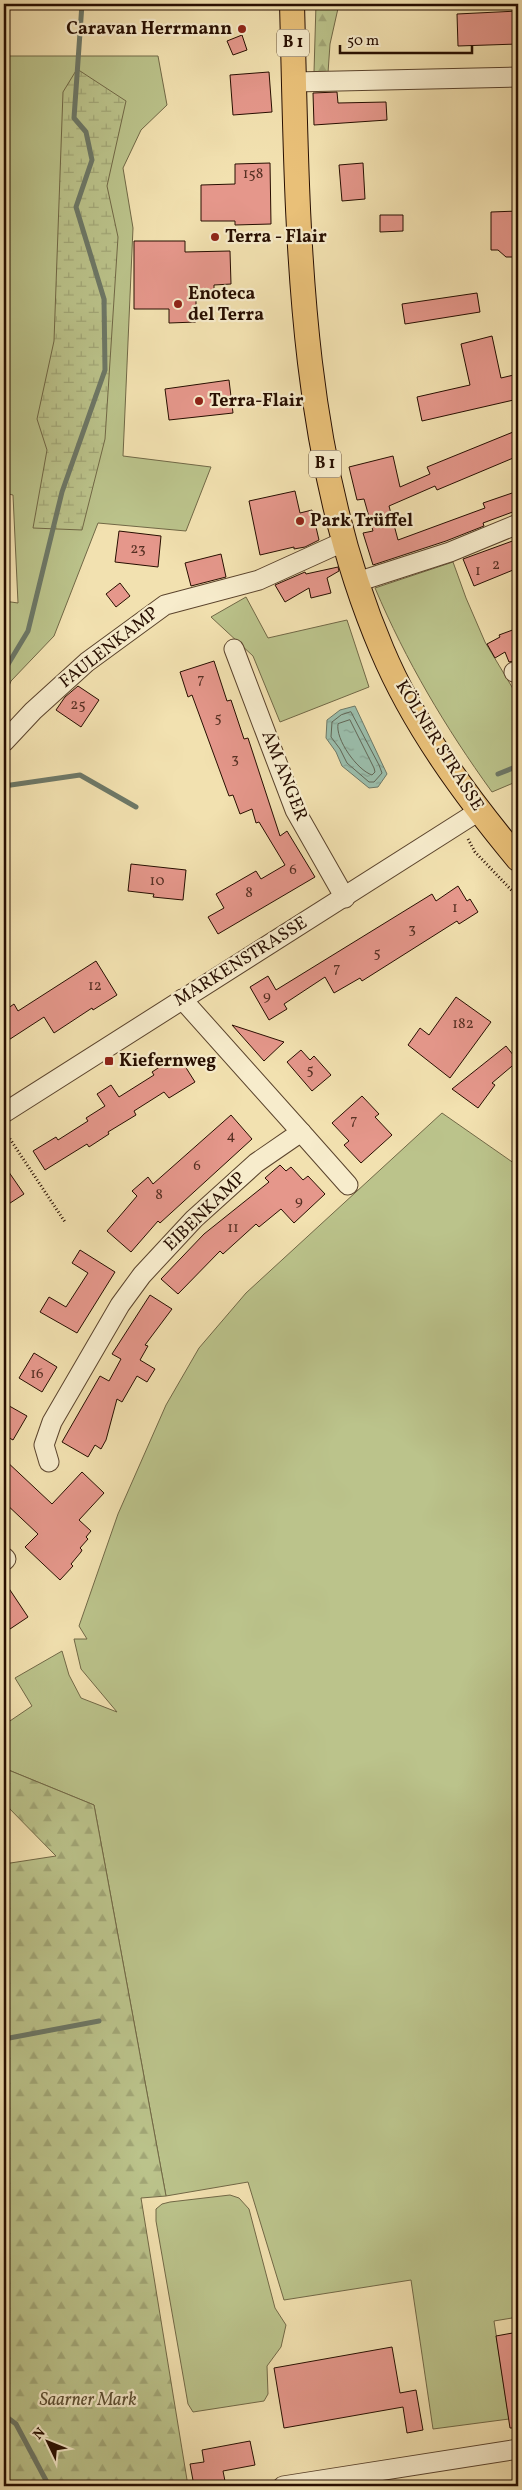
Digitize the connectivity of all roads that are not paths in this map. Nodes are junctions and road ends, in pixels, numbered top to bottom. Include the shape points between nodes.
1 (292, 4) edge
2 (518, 77) edge
3 (294, 82) junction
4 (518, 524) edge
5 (344, 542) junction
6 (357, 582) junction
7 (234, 649) dead end
8 (4, 742) edge
9 (469, 817) junction
10 (518, 859) edge
11 (345, 898) junction
12 (182, 999) junction
13 (4, 1113) edge
14 (300, 1132) junction
15 (348, 1185) dead end
16 (49, 1462) dead end
17 (518, 2449) edge
18 (283, 2486) edge

1 - 3 main road, KÖLNER STRASSE / B 1
2 - 3 street
3 - 5 main road, KÖLNER STRASSE / B 1 via 298,231 308,351 321,449
4 - 6 street via 450,552
5 - 6 main road, KÖLNER STRASSE / B 1
5 - 8 street, FAULENKAMP via 259,580 165,604 87,662
6 - 9 main road, KÖLNER STRASSE / B 1 via 382,650
7 - 11 street, AM ANGER via 295,810
9 - 10 main road, KÖLNER STRASSE / B 1
9 - 11 street, MARKENSTRASSE
11 - 12 street, MARKENSTRASSE
12 - 13 street, MARKENSTRASSE
12 - 14 street
14 - 15 street
14 - 16 street, EIBENKAMP via 256,1163 194,1219 142,1275 120,1305 52,1422 44,1445
17 - 18 street

